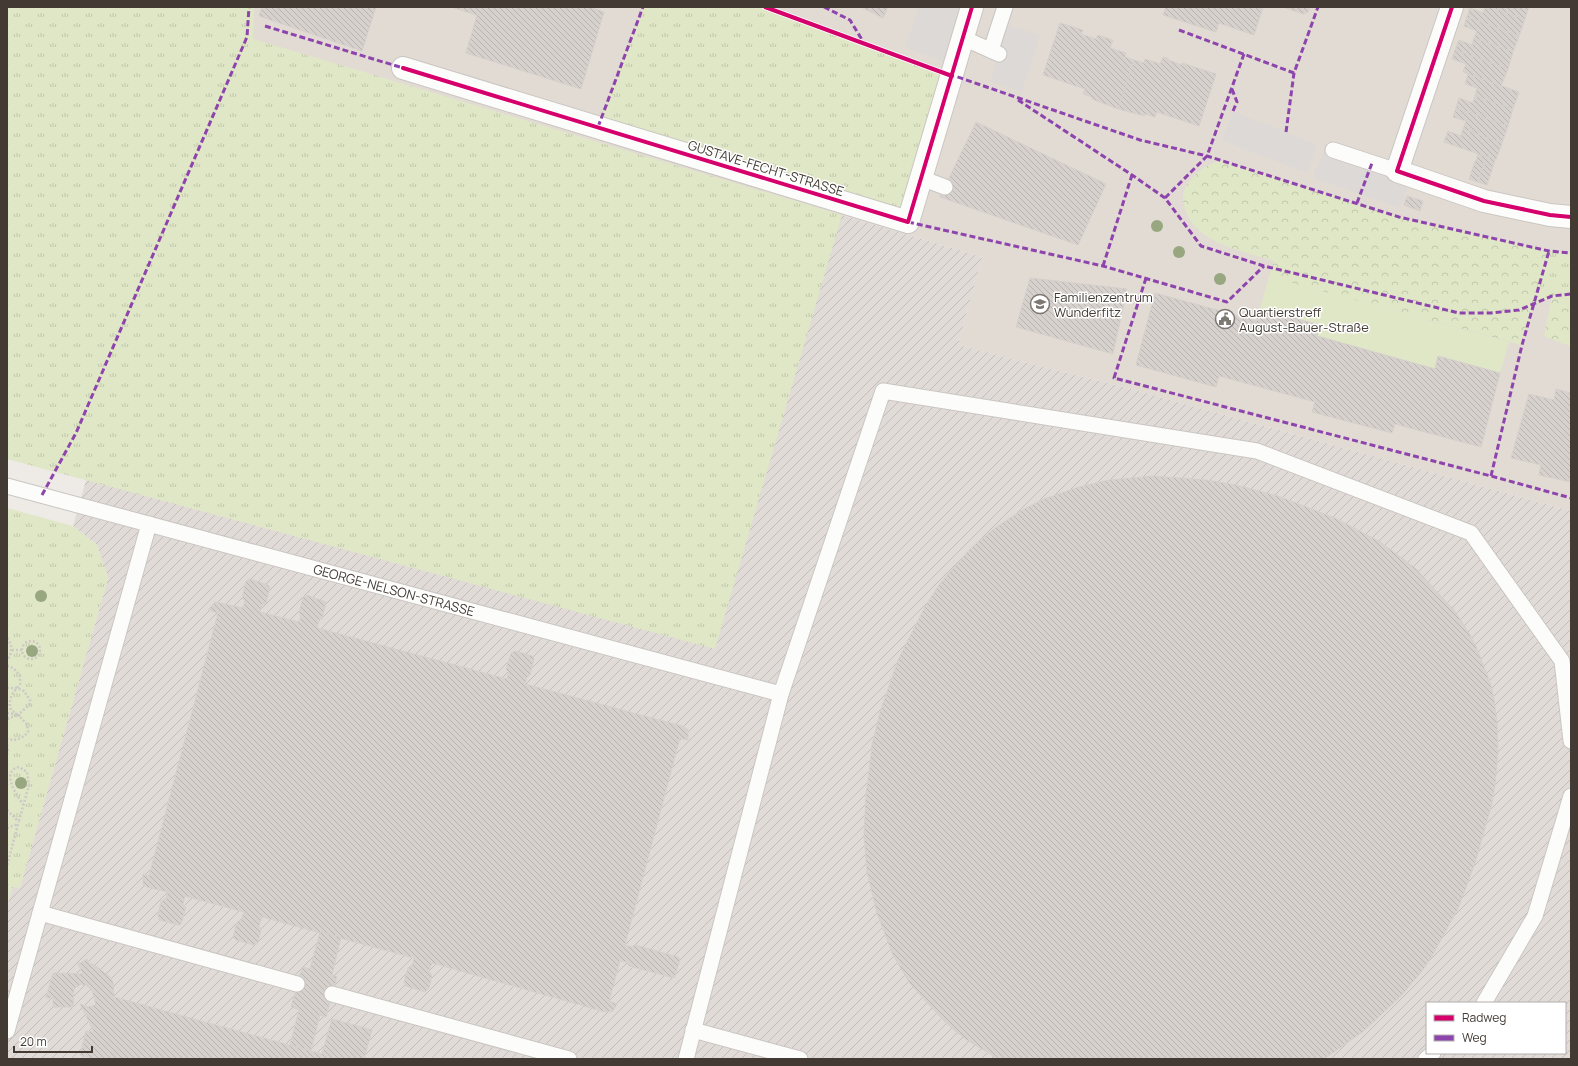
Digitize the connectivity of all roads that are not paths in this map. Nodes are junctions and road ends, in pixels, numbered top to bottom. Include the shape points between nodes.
1 (972, 7) edge
2 (1005, 7) edge
3 (1452, 7) edge
4 (963, 38) junction
5 (403, 68) dead end
6 (1332, 150) dead end
7 (1397, 171) junction
8 (921, 178) junction
9 (945, 187) dead end
10 (1571, 217) edge
11 (7, 486) edge
12 (149, 524) junction
13 (781, 694) junction
14 (1571, 741) edge
15 (1571, 796) edge
16 (40, 913) junction
17 (297, 984) dead end
18 (332, 994) dead end
19 (1485, 1002) edge
20 (694, 1030) junction
21 (7, 1031) edge
22 (569, 1059) edge
23 (686, 1059) edge
24 (800, 1059) edge

1 - 4 street, GUSTAVE-FECHT-STRASSE
2 - 4 lane via 995,52
3 - 7 street
4 - 8 street, GUSTAVE-FECHT-STRASSE
5 - 8 street, GUSTAVE-FECHT-STRASSE via 908,222
6 - 7 lane
7 - 10 street via 1484,201
8 - 9 lane
11 - 12 lane, GEORGE-NELSON-STRASSE
12 - 13 lane, GEORGE-NELSON-STRASSE
12 - 16 lane
13 - 14 lane via 883,391 1257,451 1471,533 1562,661
13 - 20 lane
15 - 19 lane via 1535,916
16 - 17 lane
16 - 21 lane
18 - 22 lane
20 - 23 lane
20 - 24 lane

